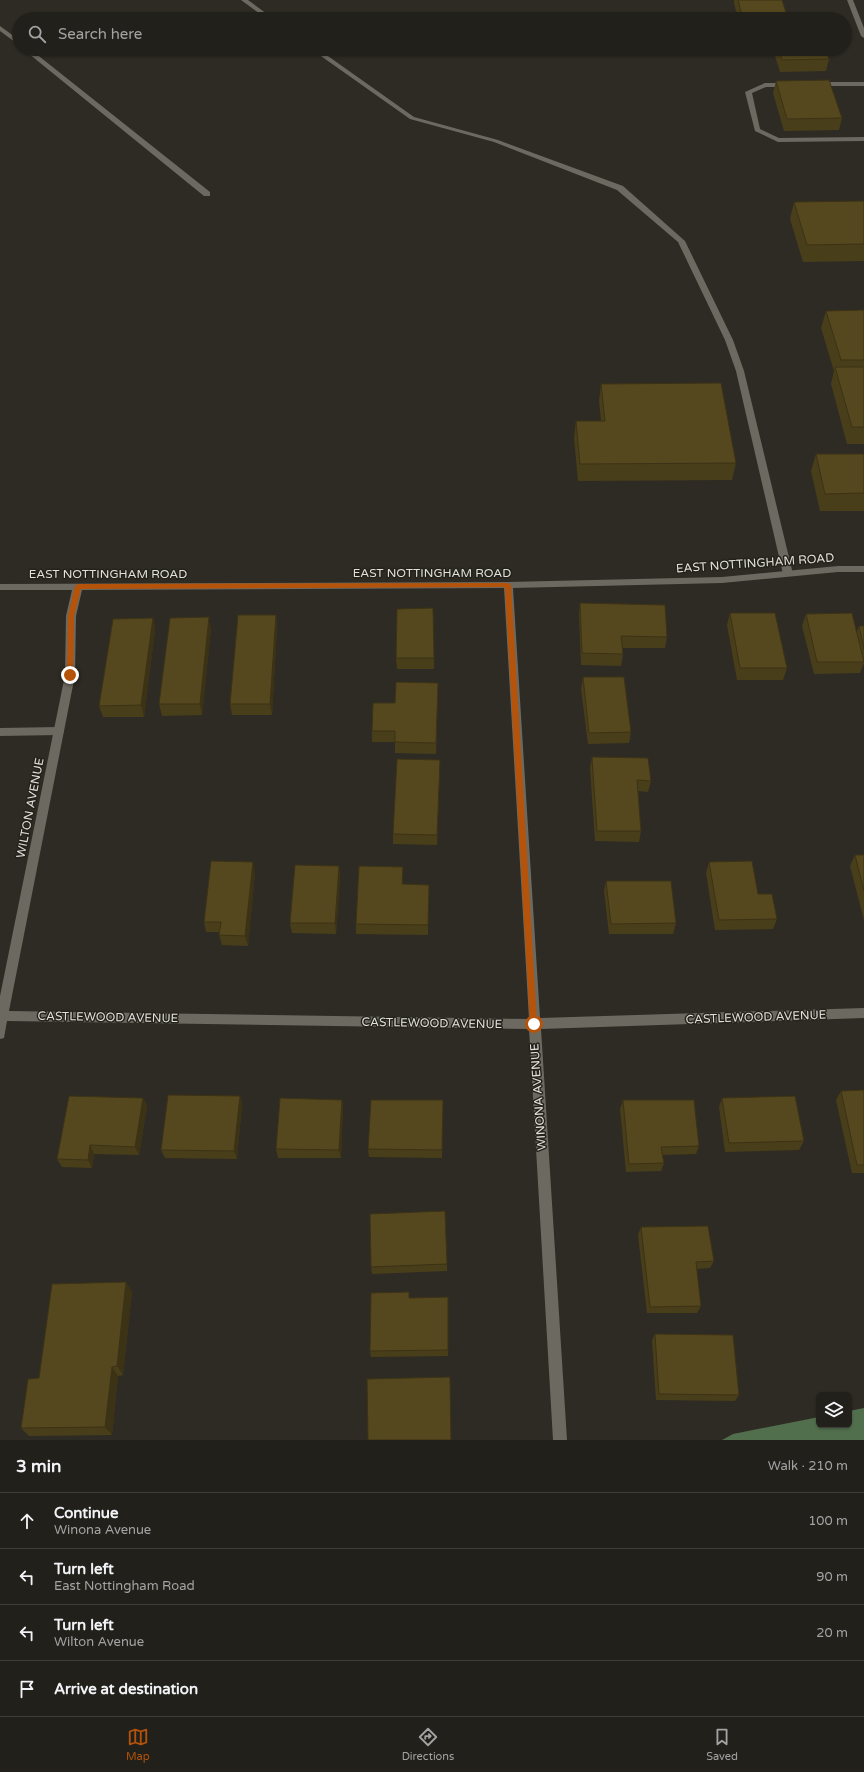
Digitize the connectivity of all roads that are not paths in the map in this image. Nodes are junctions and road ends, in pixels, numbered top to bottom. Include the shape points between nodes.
1 (244, 0) edge
2 (850, 0) edge
3 (261, 12) edge
4 (0, 28) edge
5 (864, 36) edge
6 (12, 38) edge
7 (35, 56) edge
8 (324, 56) edge
9 (811, 84) edge
10 (864, 84) edge
11 (796, 85) edge
12 (864, 139) edge
13 (207, 194) dead end
14 (864, 569) edge
15 (788, 574) junction
16 (508, 585) junction
17 (78, 586) junction
18 (0, 587) edge
19 (59, 731) junction
20 (0, 732) edge
21 (864, 1013) edge
22 (1, 1016) edge
23 (534, 1024) junction
24 (0, 1034) edge
25 (560, 1440) edge

1 - 3 street
2 - 5 street
4 - 6 street
7 - 13 street
8 - 15 street via 412,118 496,141 620,188 681,241 729,340 740,371
9 - 10 street
11 - 12 street via 766,85 748,92 757,130 778,140
14 - 15 street, EAST NOTTINGHAM ROAD
15 - 16 street, EAST NOTTINGHAM ROAD via 722,580
16 - 17 street, EAST NOTTINGHAM ROAD
16 - 23 street, WINONA AVENUE
17 - 18 street, EAST NOTTINGHAM ROAD
17 - 19 street, WILTON AVENUE via 71,616 70,675
19 - 20 street
19 - 22 street, WILTON AVENUE
21 - 23 street, CASTLEWOOD AVENUE
22 - 23 street, CASTLEWOOD AVENUE
22 - 24 street, WILTON AVENUE
23 - 25 street, WINONA AVENUE

